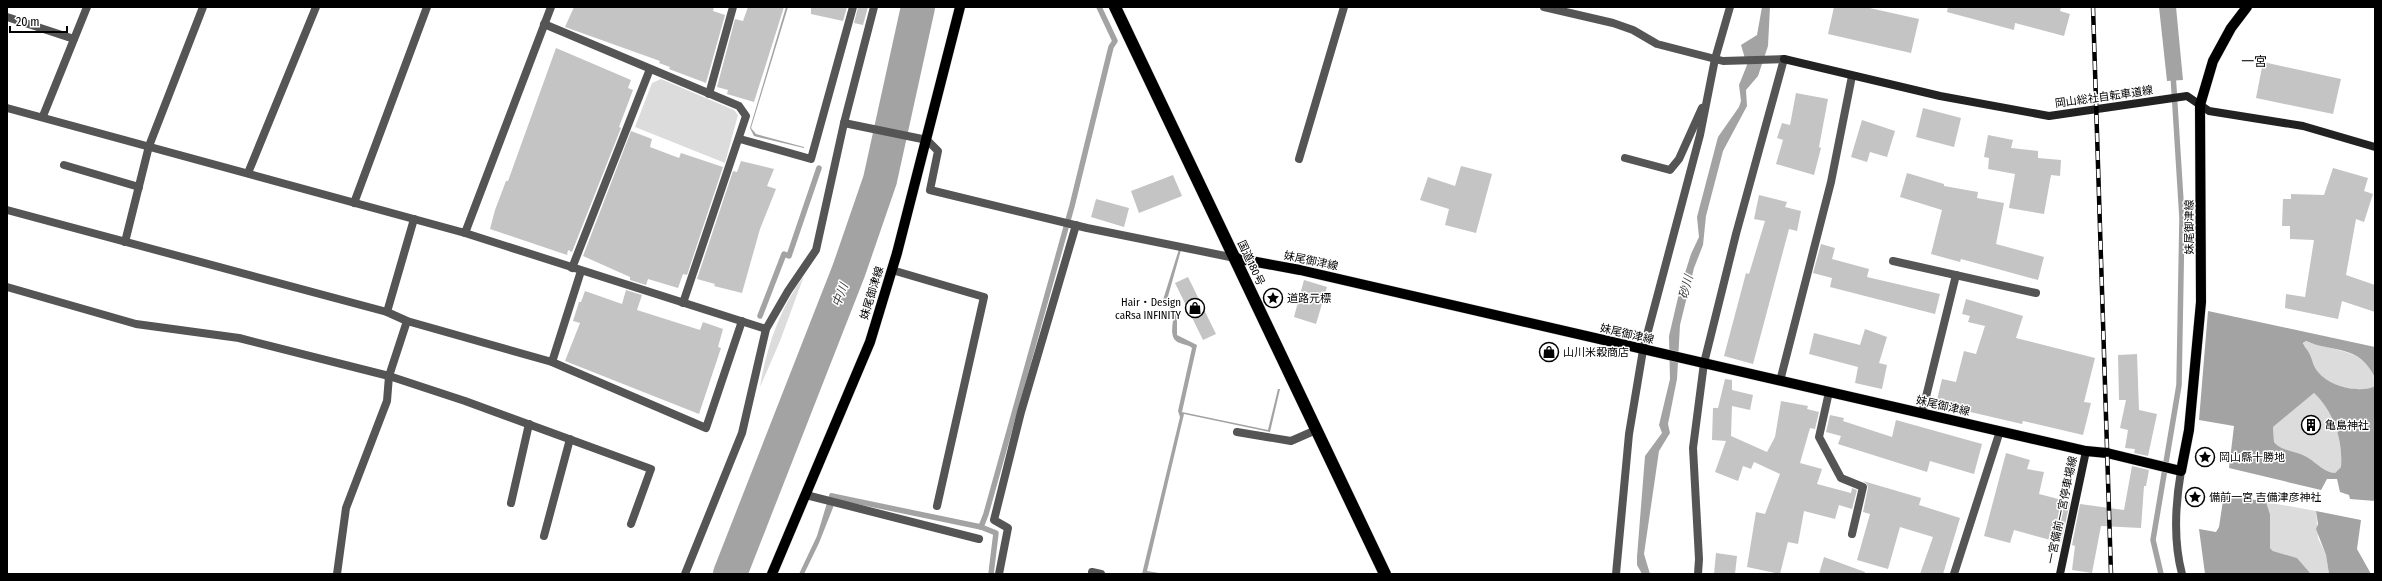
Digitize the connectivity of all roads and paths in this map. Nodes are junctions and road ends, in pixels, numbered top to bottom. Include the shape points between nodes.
1 (87, 7) edge
2 (203, 7) edge
3 (316, 7) edge
4 (428, 7) edge
5 (551, 7) edge
6 (733, 7) edge
7 (854, 7) edge
8 (874, 7) edge
9 (960, 7) edge
10 (1115, 7) edge
11 (1344, 7) edge
12 (1544, 7) edge
13 (1730, 7) edge
14 (2246, 7) edge
15 (7, 17) edge
16 (544, 24) junction
17 (74, 39) junction
18 (1719, 60) junction
19 (1780, 60) junction
20 (650, 69) junction
21 (1852, 76) junction
22 (1708, 92) junction
23 (709, 94) junction
24 (2200, 105) junction
25 (7, 108) edge
26 (43, 116) junction
27 (846, 123) junction
28 (740, 139) junction
29 (923, 139) junction
30 (149, 146) junction
31 (2375, 147) edge
32 (1625, 158) dead end
33 (1299, 159) dead end
34 (64, 165) dead end
35 (248, 173) junction
36 (139, 187) junction
37 (354, 203) junction
38 (7, 210) edge
39 (414, 219) junction
40 (1070, 224) junction
41 (465, 233) junction
42 (125, 242) junction
43 (1235, 258) junction
44 (1893, 261) dead end
45 (576, 270) junction
46 (892, 270) junction
47 (1956, 275) junction
48 (7, 287) edge
49 (2036, 293) dead end
50 (683, 303) junction
51 (387, 312) junction
52 (407, 321) junction
53 (742, 321) junction
54 (766, 329) junction
55 (1647, 350) junction
56 (552, 362) junction
57 (1701, 363) junction
58 (389, 376) junction
59 (1780, 381) junction
60 (1829, 392) junction
61 (1922, 413) junction
62 (529, 424) junction
63 (1316, 430) junction
64 (2000, 431) junction
65 (1238, 432) dead end
66 (570, 440) junction
67 (2086, 451) junction
68 (2177, 470) junction
69 (806, 496) junction
70 (511, 503) dead end
71 (937, 506) dead end
72 (631, 524) dead end
73 (1852, 534) dead end
74 (544, 536) dead end
75 (979, 539) dead end
76 (337, 574) edge
77 (684, 574) edge
78 (772, 574) edge
79 (999, 574) edge
80 (1385, 574) edge
81 (1616, 574) edge
82 (1698, 574) edge
83 (1954, 574) edge
84 (2060, 574) edge
85 (2182, 574) edge

1 - 17 street
2 - 30 street
3 - 35 street
4 - 37 street
5 - 16 street
6 - 23 street
7 - 28 street via 811,159
8 - 27 street
9 - 29 main road, 妹尾御津線
10 - 43 highway, 国道180号
11 - 33 street
12 - 18 street via 1633,30 1657,44
13 - 18 street
14 - 24 main road, 妹尾御津線 via 2213,61
15 - 17 street
16 - 20 street
16 - 41 street
17 - 26 street
18 - 19 street
18 - 22 street
19 - 21 main road, 岡山総社自転車道線
19 - 57 street
20 - 23 street
20 - 45 street
21 - 24 main road, 岡山総社自転車道線 via 2048,116 2187,96
21 - 59 street via 1831,182
22 - 32 street via 1687,142 1670,170
22 - 55 street via 1700,135
23 - 28 street via 739,106 746,116
24 - 31 main road, 岡山総社自転車道線 via 2209,111 2302,126
24 - 68 main road, 妹尾御津線 via 2201,302 2189,430
25 - 26 street
26 - 30 street
27 - 29 street
27 - 54 street via 816,250
28 - 50 street
29 - 40 street via 938,151 930,190
29 - 46 main road, 妹尾御津線
30 - 35 street
30 - 36 street
34 - 36 street
35 - 37 street
36 - 42 street
37 - 39 street
38 - 42 street
39 - 41 street
39 - 51 street
40 - 43 street
40 - 79 street via 994,520 1008,528
41 - 45 street
42 - 51 street
43 - 55 main road, 妹尾御津線 via 1300,270
43 - 63 highway, 国道180号
44 - 47 street
45 - 50 street
45 - 56 street
46 - 69 main road, 妹尾御津線 via 870,342
46 - 71 street via 984,297
47 - 49 street
47 - 61 street
48 - 58 street via 136,324 239,338
50 - 53 street
51 - 52 street
52 - 56 street
52 - 58 street
53 - 54 street
53 - 56 street via 706,428
54 - 77 street via 742,433
55 - 57 main road, 妹尾御津線
55 - 81 street via 1630,434
57 - 59 main road, 妹尾御津線
57 - 82 street via 1693,448
58 - 62 street
58 - 76 street via 387,401 344,519
59 - 60 main road, 妹尾御津線
60 - 61 main road, 妹尾御津線
60 - 73 street via 1819,437 1841,478 1862,487
61 - 64 main road, 妹尾御津線
62 - 66 street
62 - 70 street
63 - 65 street via 1291,442
63 - 80 highway, 国道180号
64 - 67 main road, 妹尾御津線
64 - 83 street
66 - 72 street via 651,469
66 - 74 street
67 - 68 main road, 妹尾御津線
67 - 84 main road, 一宮備前一宮停車場線
68 - 85 street via 2175,527 2177,556
69 - 75 street
69 - 78 main road, 妹尾御津線

